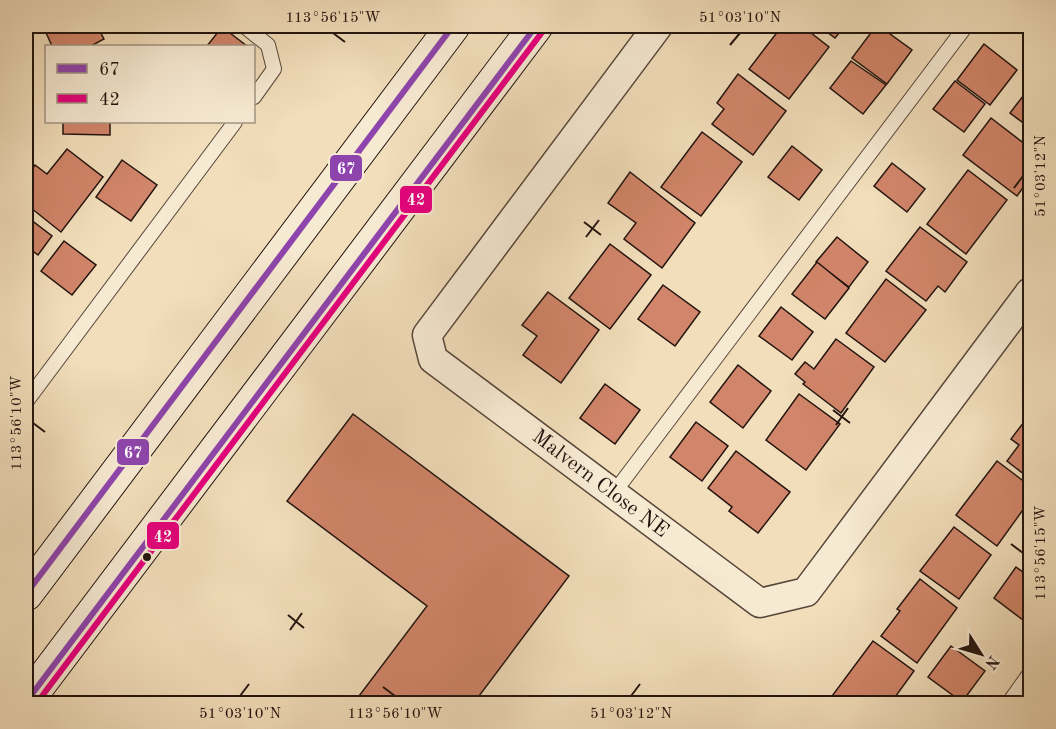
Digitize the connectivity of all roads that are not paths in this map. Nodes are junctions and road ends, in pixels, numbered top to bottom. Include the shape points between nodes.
1 (244, 26) edge
2 (453, 26) edge
3 (536, 26) edge
4 (658, 26) edge
5 (966, 26) edge
6 (255, 96) edge
7 (234, 123) edge
8 (1030, 292) edge
9 (26, 402) edge
10 (613, 494) junction
11 (26, 594) edge
12 (1030, 673) edge
13 (35, 697) edge
14 (1008, 704) edge

1 - 6 lane via 268,45 274,69
2 - 11 main road
3 - 13 main road
4 - 10 street, Malvern Close NE via 426,335 433,359
5 - 10 lane
7 - 9 lane
8 - 10 street, Malvern Close NE via 806,592 760,603
12 - 14 lane

